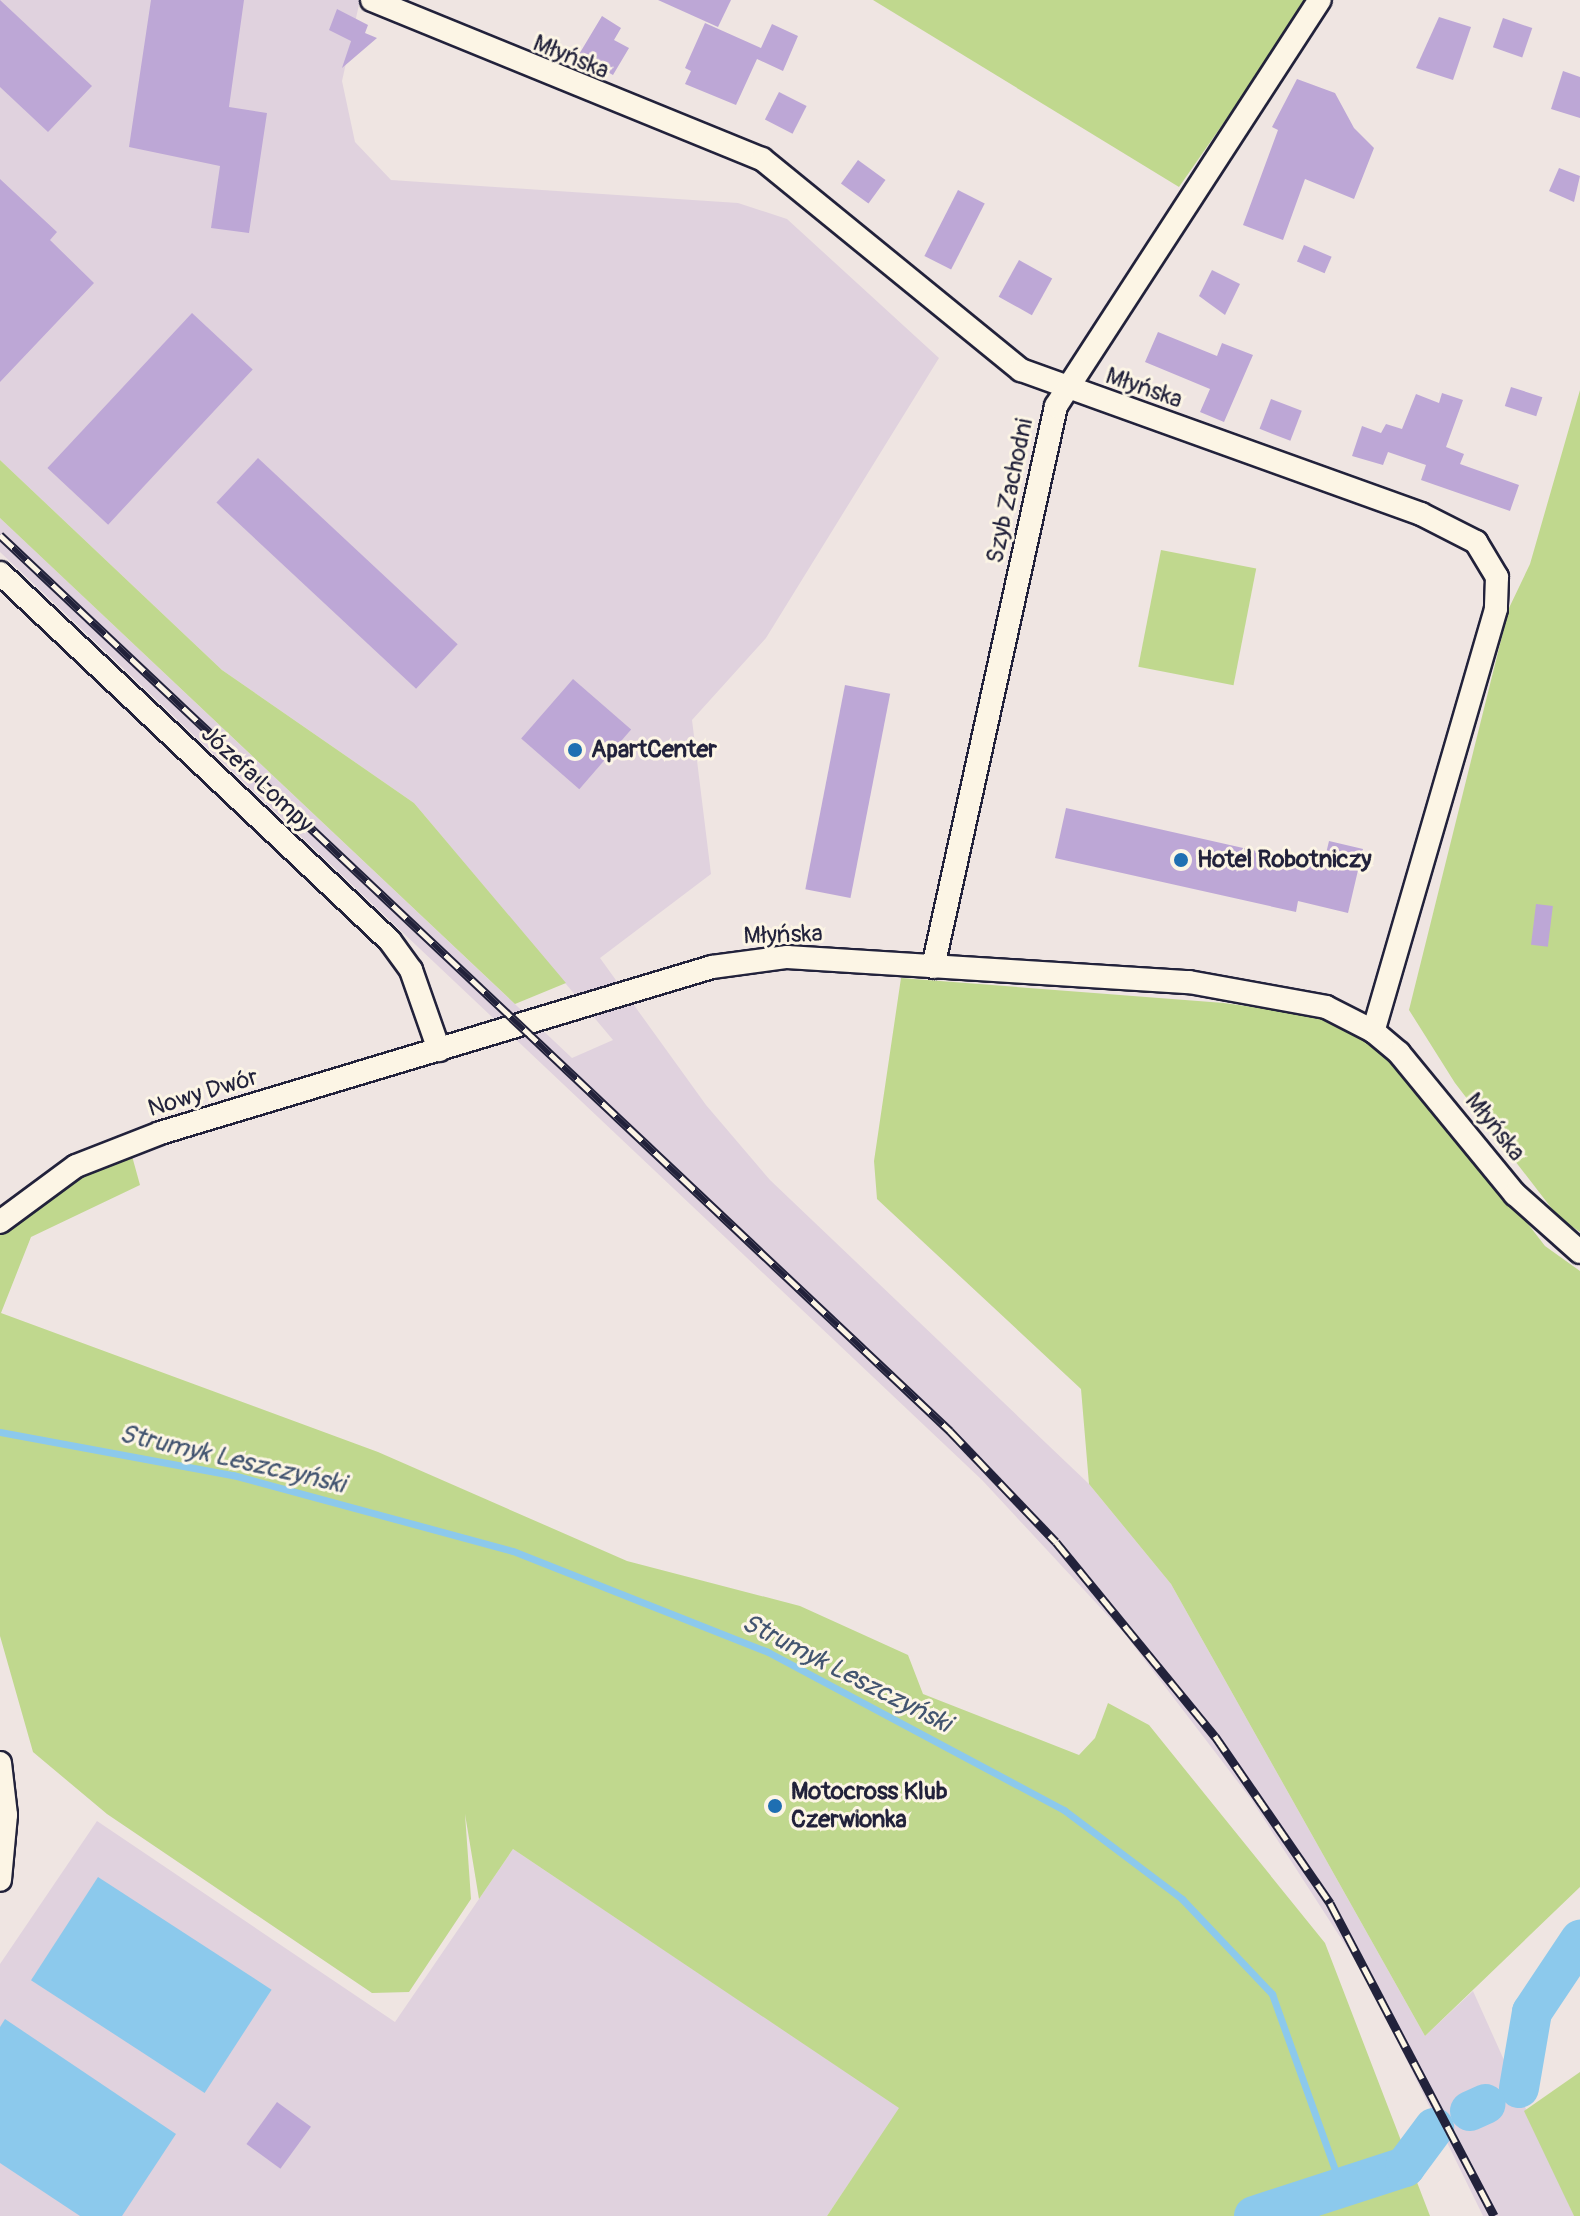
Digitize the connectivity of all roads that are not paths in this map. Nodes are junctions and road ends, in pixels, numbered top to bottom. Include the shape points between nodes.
1 (372, 0) edge
2 (1320, 0) edge
3 (1065, 388) junction
4 (0, 573) edge
5 (933, 967) junction
6 (1373, 1031) junction
7 (439, 1050) junction
8 (0, 1222) edge
9 (1580, 1252) edge
10 (0, 1763) edge
11 (0, 1880) edge

1 - 3 street, Młyńska via 762,159 998,356
2 - 3 street, Szyb Zachodni
3 - 5 street, Szyb Zachodni via 1043,448 976,788
3 - 6 street, Młyńska via 1429,517 1465,534 1490,559 1498,585 1493,620
4 - 7 street, Józefa Lompy via 390,941 411,970
5 - 6 street, Młyńska via 1264,991 1326,1007
5 - 7 street, Młyńska via 750,960
6 - 9 street, Młyńska via 1417,1074 1524,1204
7 - 8 street, Nowy Dwór via 128,1144 57,1178
10 - 11 street via 6,1815

